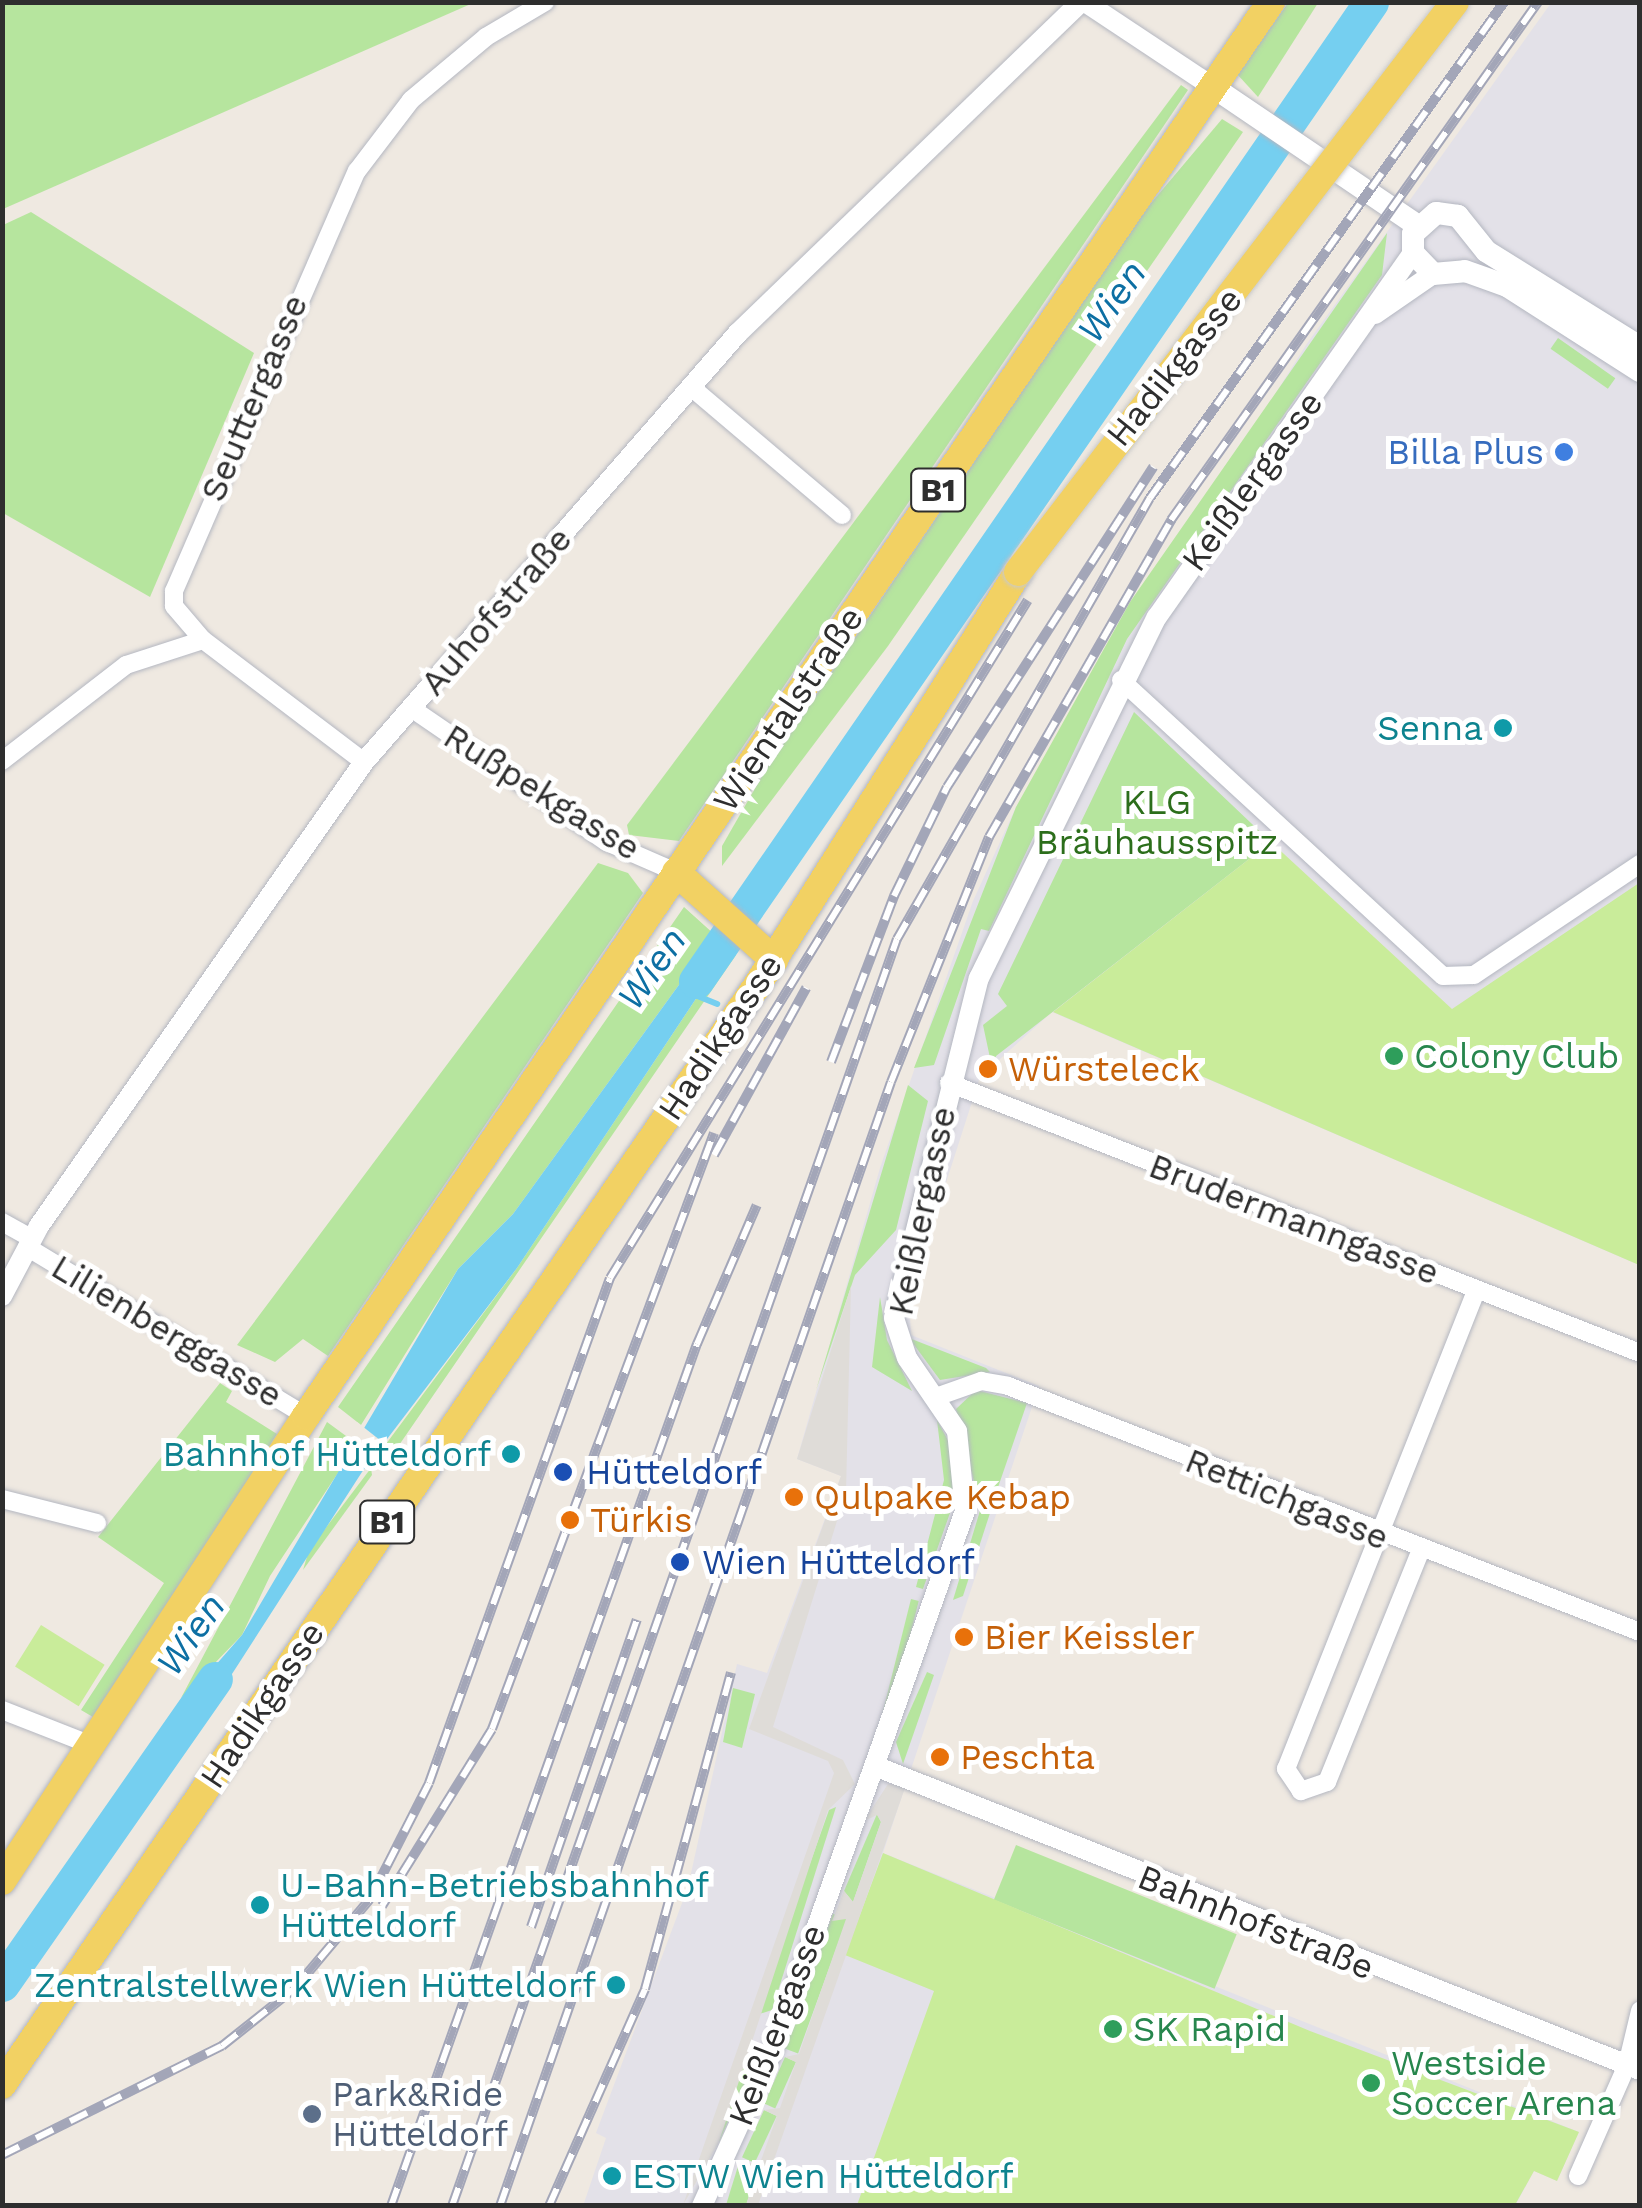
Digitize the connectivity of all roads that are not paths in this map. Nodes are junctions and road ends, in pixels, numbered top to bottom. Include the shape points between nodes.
1 (545, 2) edge
2 (1083, 2) edge
3 (1271, 2) edge
4 (1455, 2) edge
5 (1222, 93) junction
6 (1418, 226) junction
7 (1474, 236) junction
8 (1413, 253) junction
9 (1460, 271) junction
10 (1434, 274) junction
11 (1366, 322) junction
12 (1640, 347) edge
13 (1640, 370) edge
14 (691, 387) junction
15 (842, 515) dead end
16 (203, 640) junction
17 (1122, 680) junction
18 (411, 708) junction
19 (2, 761) edge
20 (364, 762) junction
21 (1640, 864) edge
22 (684, 879) junction
23 (769, 955) junction
24 (949, 1083) junction
25 (2, 1222) edge
26 (29, 1243) junction
27 (1476, 1291) junction
28 (2, 1296) edge
29 (1640, 1352) edge
30 (936, 1397) junction
31 (306, 1416) junction
32 (2, 1499) edge
33 (98, 1523) dead end
34 (1379, 1536) junction
35 (1420, 1552) junction
36 (1640, 1632) edge
37 (2, 1710) edge
38 (94, 1746) junction
39 (875, 1766) junction
40 (2, 1881) edge
41 (1640, 2011) edge
42 (1633, 2068) edge
43 (2, 2085) edge
44 (1578, 2176) dead end
45 (702, 2206) edge

1 - 16 street, Seuttergasse via 486,37 411,100 342,198 174,592 174,606
2 - 5 street
2 - 14 street, Auhofstraße
3 - 5 main road, Wientalstraße / B1
4 - 23 main road, Hadikgasse / B1, bridge via 1018,572
5 - 6 main road
5 - 22 main road, Wientalstraße / B1
6 - 7 main road via 1447,213
6 - 8 main road
7 - 9 main road
7 - 12 main road
8 - 10 main road
8 - 11 street, Keißlergasse
9 - 10 main road
9 - 13 main road via 1526,296
10 - 11 street, Keißlergasse
11 - 17 street, Keißlergasse via 1170,596
14 - 15 street
14 - 18 street, Auhofstraße
16 - 19 street via 126,666
16 - 20 street
17 - 21 street via 1443,976 1474,975
17 - 24 street, Keißlergasse via 986,962
18 - 20 street, Auhofstraße
18 - 22 street, Rußpekgasse via 607,842
20 - 26 street, Auhofstraße
22 - 23 main road
22 - 31 main road, Wientalstraße / B1
23 - 43 main road, Hadikgasse / B1
24 - 27 street, Brudermanngasse
24 - 30 street, Keißlergasse via 894,1318 907,1358
25 - 26 street, Lilienberggasse
26 - 28 street, Auhofstraße
26 - 31 street, Lilienberggasse
27 - 29 street, Brudermanngasse
27 - 34 street
30 - 34 street, Rettichgasse via 981,1381 1008,1386
30 - 39 street, Keißlergasse via 962,1446 964,1512
31 - 38 main road, B1
32 - 33 street
34 - 35 street, Rettichgasse
34 - 35 street via 1286,1769 1300,1791 1327,1782
35 - 36 street, Rettichgasse
37 - 38 street
38 - 40 main road, B1
39 - 42 street, Bahnhofstraße
39 - 45 street, Keißlergasse via 770,2057
41 - 42 street
42 - 44 street

